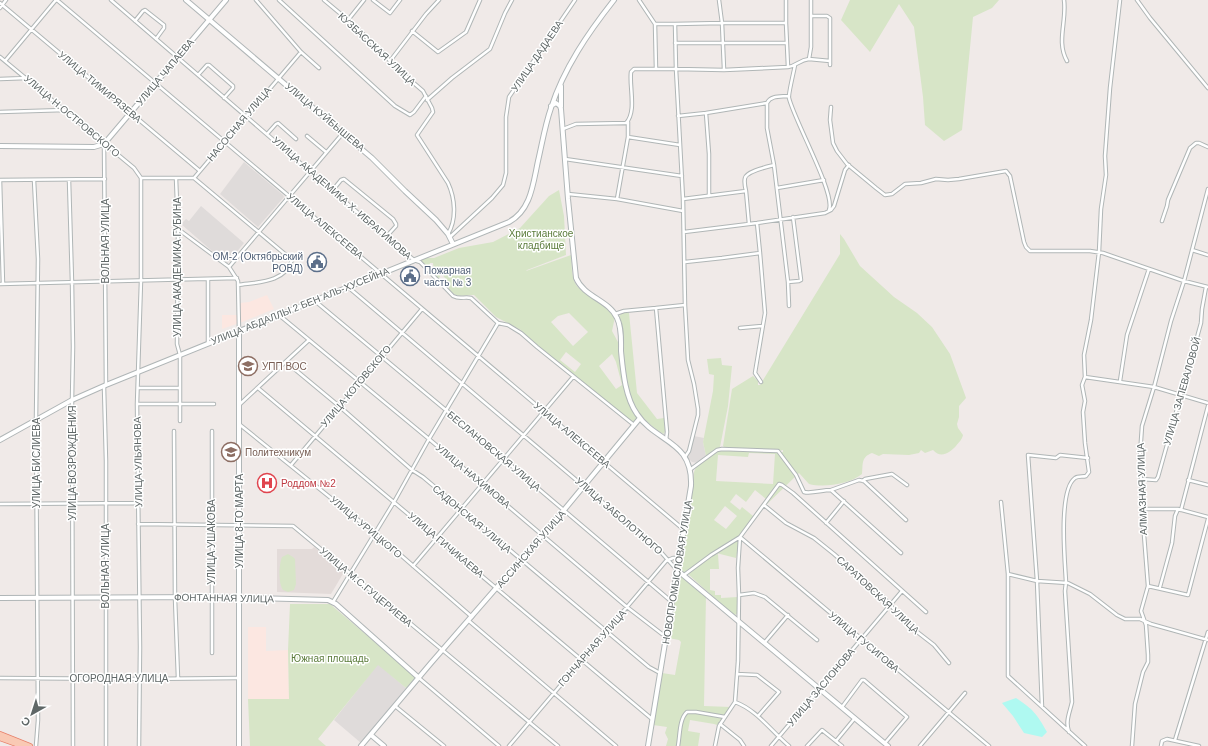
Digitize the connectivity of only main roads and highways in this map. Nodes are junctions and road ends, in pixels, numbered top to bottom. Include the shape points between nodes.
1 (0, 734) edge
2 (0, 738) edge
3 (22, 746) edge
4 (30, 746) edge

1 - 4 main road
2 - 3 main road

